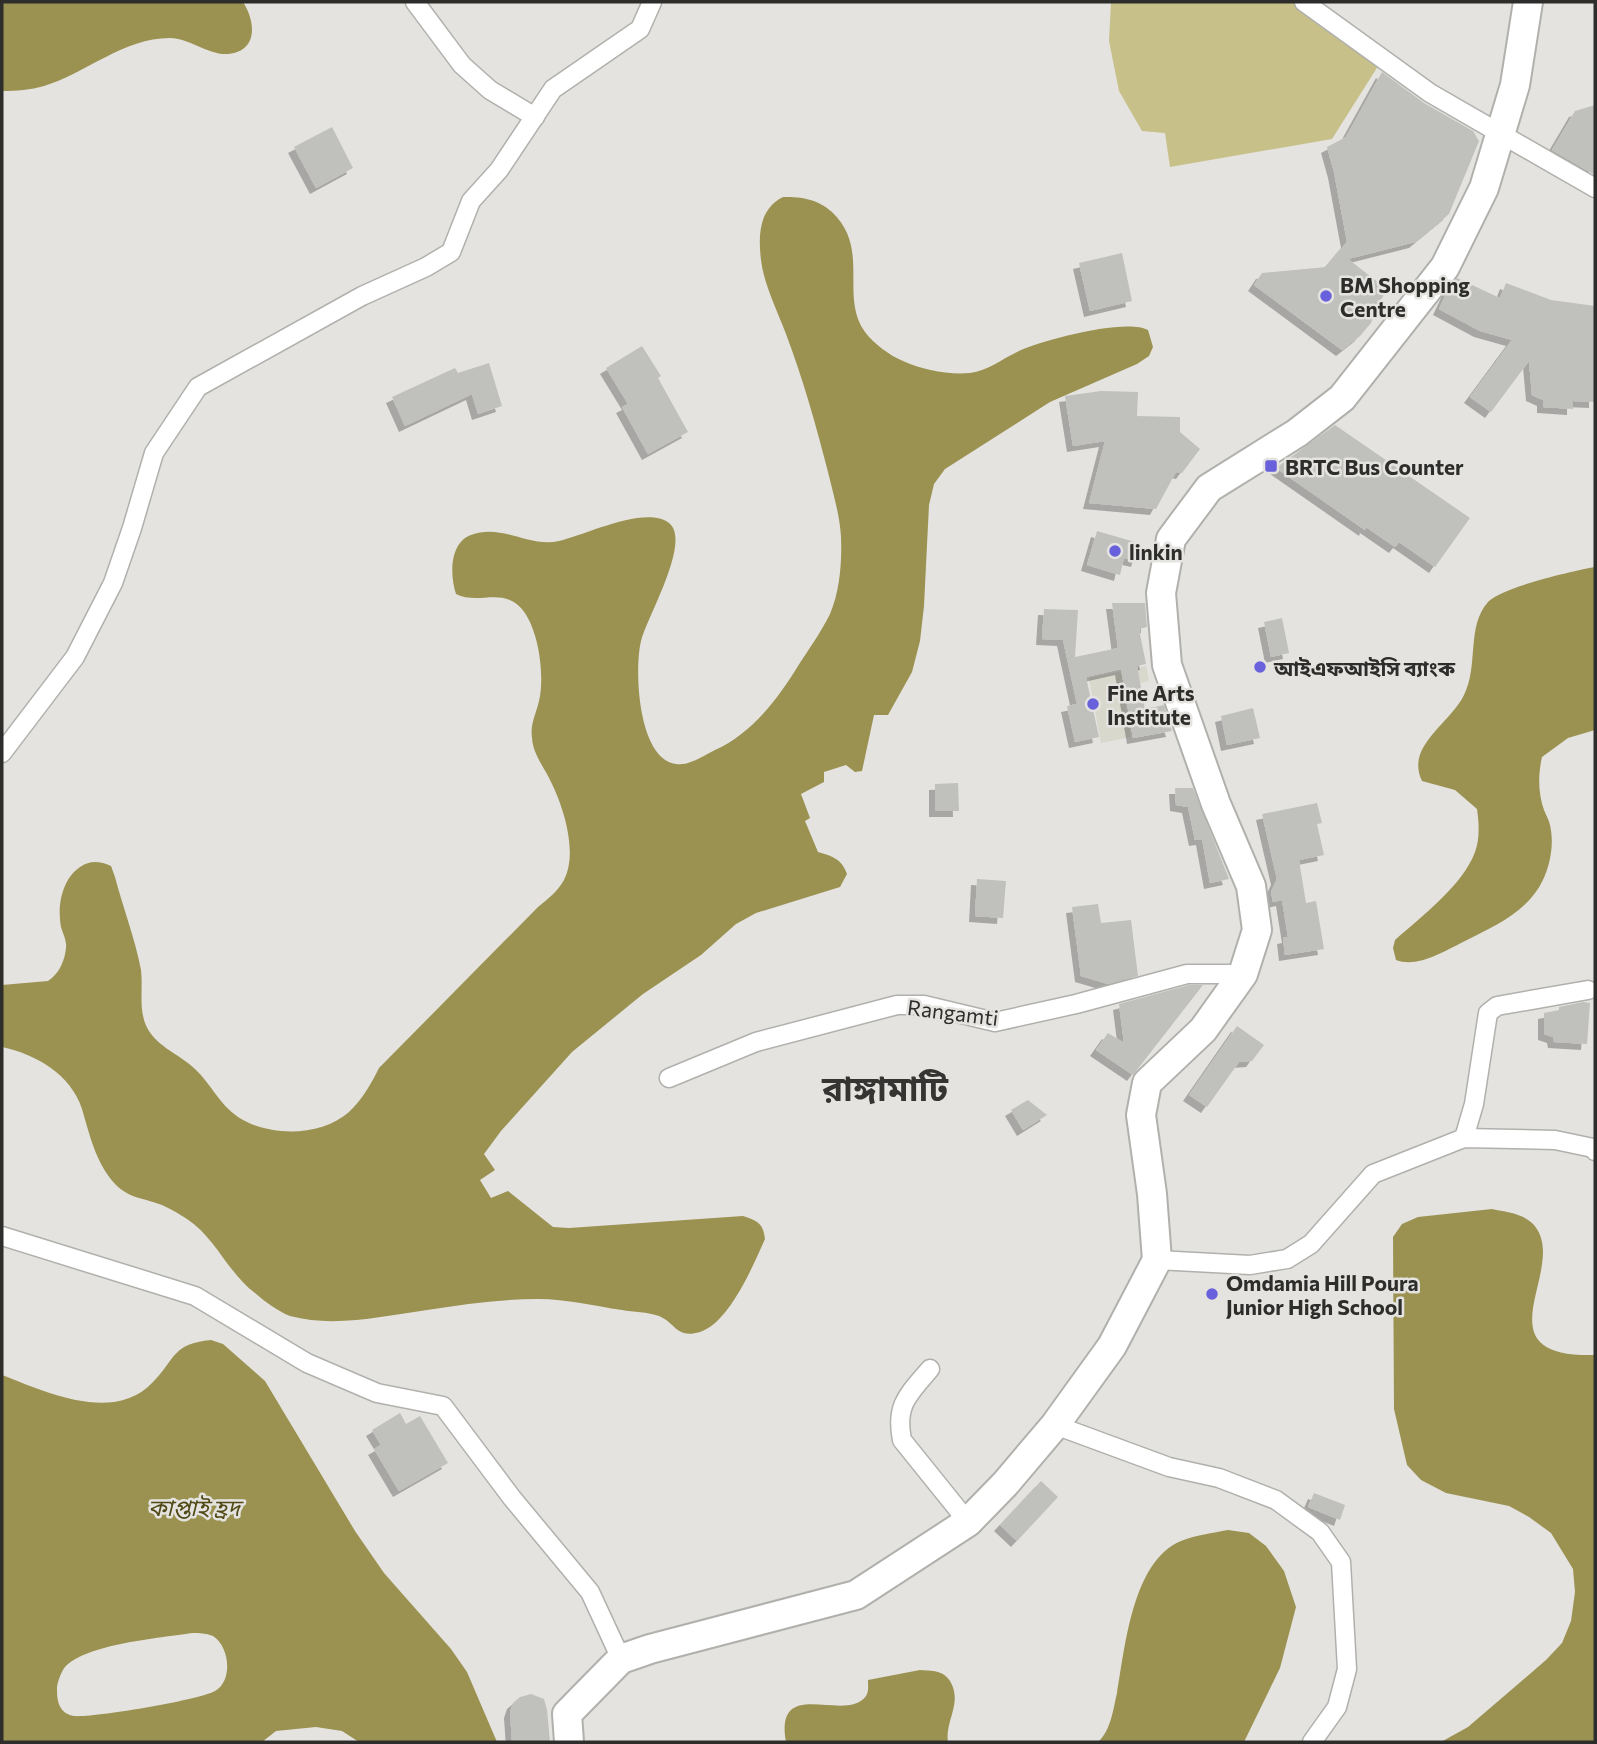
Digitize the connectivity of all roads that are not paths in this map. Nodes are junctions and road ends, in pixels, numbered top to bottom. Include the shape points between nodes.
1 (415, 2) edge
2 (652, 2) edge
3 (1304, 2) edge
4 (1528, 2) edge
5 (535, 117) junction
6 (1499, 134) junction
7 (1595, 188) edge
8 (2, 753) edge
9 (1243, 974) junction
10 (1588, 990) dead end
11 (668, 1078) dead end
12 (1464, 1138) junction
13 (1595, 1151) edge
14 (2, 1236) edge
15 (1157, 1260) junction
16 (930, 1369) dead end
17 (1055, 1425) junction
18 (968, 1522) junction
19 (621, 1660) junction
20 (569, 1742) edge
21 (1312, 1742) edge

1 - 5 street via 462,65 490,90
2 - 5 street via 640,30 553,89
3 - 6 street via 1430,93
4 - 6 highway via 1515,85
5 - 8 street via 471,201 451,252 198,387 154,453 113,583 75,657
6 - 7 street
6 - 9 highway via 1484,188 1445,267 1342,398 1297,433 1209,488 1171,539 1161,593 1167,665 1216,804 1251,886 1256,930
9 - 11 street, Rangamti via 1187,974 995,1022 924,1006 897,1005 756,1042
9 - 15 highway via 1203,1030 1147,1083 1141,1115
10 - 12 street via 1497,1006 1488,1013
12 - 13 street via 1555,1140
12 - 15 street via 1373,1174 1311,1244 1287,1259 1250,1265
14 - 19 street via 195,1296 307,1363 377,1393 443,1406 590,1592
15 - 17 highway via 1112,1346
16 - 18 street via 904,1400 898,1423 902,1440
17 - 18 highway
17 - 21 street via 1276,1500 1320,1532 1341,1562 1347,1669 1337,1707
18 - 19 highway via 856,1595
19 - 20 highway via 567,1714

